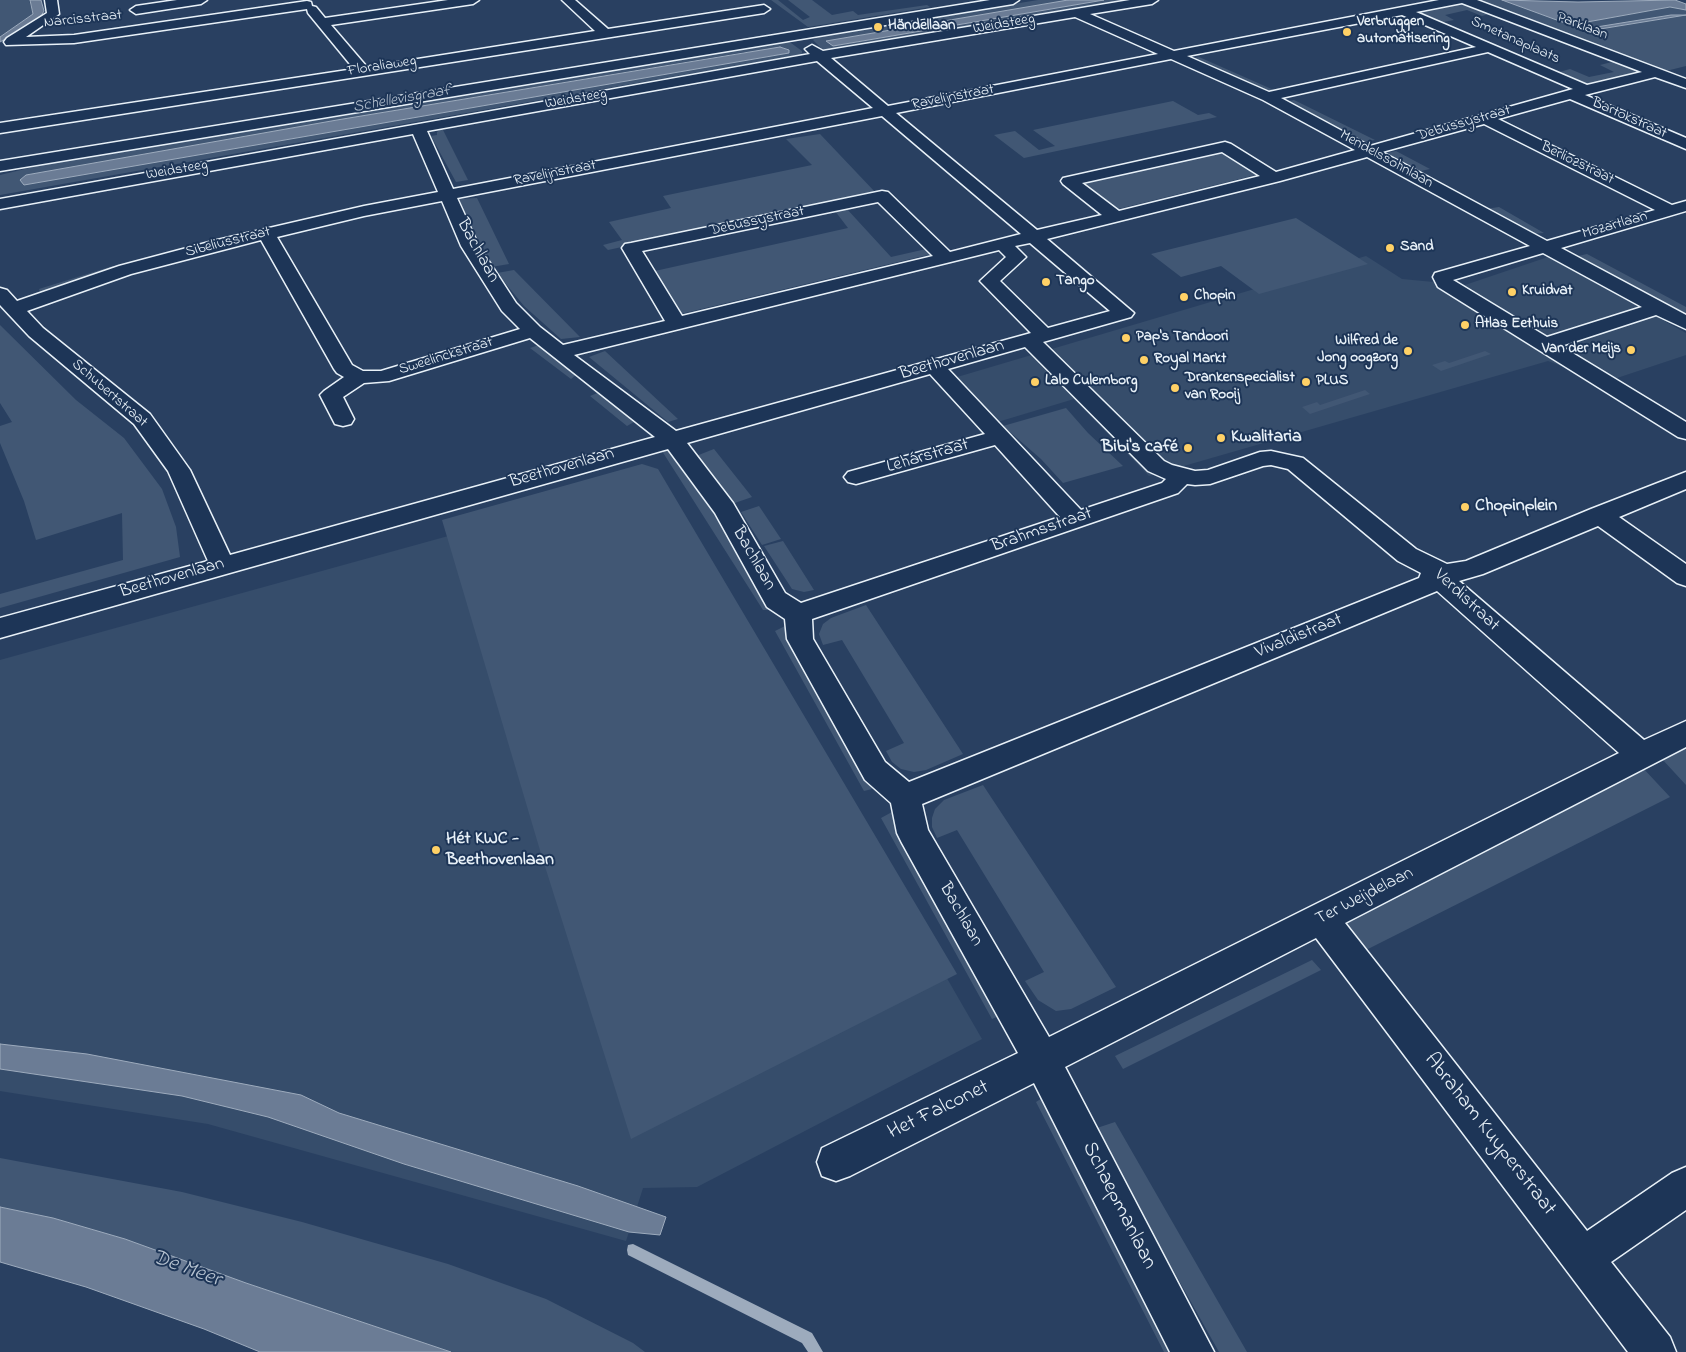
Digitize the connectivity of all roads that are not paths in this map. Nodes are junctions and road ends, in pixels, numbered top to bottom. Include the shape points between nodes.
1 (51, 0) edge
2 (201, 0) edge
3 (473, 0) edge
4 (568, 0) edge
5 (752, 0) edge
6 (1013, 0) edge
7 (1152, 0) edge
8 (1458, 0) edge
9 (1466, 0) edge
10 (305, 2) edge
11 (136, 10) dead end
12 (1404, 10) junction
13 (1077, 13) junction
14 (322, 22) junction
15 (784, 26) dead end
16 (604, 33) junction
17 (796, 36) junction
18 (6, 44) edge
19 (1489, 48) junction
20 (1173, 55) junction
21 (820, 56) junction
22 (362, 70) junction
23 (1655, 73) junction
24 (1686, 84) edge
25 (1579, 92) junction
26 (1268, 97) junction
27 (885, 111) junction
28 (1484, 118) junction
29 (0, 128) edge
30 (418, 128) junction
31 (1686, 144) edge
32 (1370, 150) junction
33 (0, 166) edge
34 (1274, 178) junction
35 (448, 195) junction
36 (0, 204) edge
37 (1679, 208) edge
38 (1115, 216) junction
39 (266, 233) junction
40 (1032, 235) junction
41 (1001, 243) junction
42 (1544, 247) junction
43 (945, 257) junction
44 (6, 301) edge
45 (1658, 308) junction
46 (676, 323) junction
47 (1686, 324) edge
48 (533, 331) junction
49 (1036, 337) junction
50 (1544, 345) junction
51 (560, 352) junction
52 (934, 366) junction
53 (359, 377) junction
54 (342, 419) dead end
55 (1686, 432) edge
56 (1000, 437) junction
57 (672, 438) junction
58 (1180, 475) junction
59 (856, 477) dead end
60 (1686, 480) edge
61 (1599, 515) junction
62 (1076, 519) junction
63 (222, 565) junction
64 (1435, 570) junction
65 (1686, 577) edge
66 (798, 614) junction
67 (0, 628) edge
68 (1686, 733) edge
69 (1642, 756) junction
70 (905, 797) junction
71 (1322, 919) junction
72 (1042, 1060) junction
73 (836, 1162) dead end
74 (1686, 1187) edge
75 (1583, 1257) junction
76 (1193, 1352) edge
77 (1655, 1352) edge

1 - 18 street via 52,14
2 - 11 street
3 - 14 street
4 - 16 street
5 - 16 street, Floraliaweg via 767,12
6 - 17 street, Weidsteeg
7 - 13 street, Weidsteeg
8 - 12 street, Ravelijnstraat
9 - 23 street, Parklaan
10 - 14 street
10 - 18 street, Narcisstraat via 74,40
12 - 19 street, Smetanaplaats
12 - 20 street, Ravelijnstraat
13 - 20 street, Mendelssohnlaan
13 - 21 street, Weidsteeg
14 - 22 street
15 - 17 street
16 - 22 street, Floraliaweg
17 - 21 street
17 - 33 street, Weidsteeg
19 - 25 street, Smetanaplaats
19 - 26 street
20 - 26 street, Mendelssohnlaan
20 - 27 street, Ravelijnstraat
21 - 27 street
21 - 30 street, Weidsteeg
22 - 29 street, Floraliaweg
23 - 24 street, Parklaan
23 - 25 street, Debussystraat
25 - 28 street, Debussystraat
25 - 31 street, Bartokstraat
26 - 32 street, Mendelssohnlaan
27 - 35 street, Ravelijnstraat
27 - 40 street
28 - 32 street, Debussystraat
28 - 37 street, Berliozstraat
30 - 35 street, Bachlaan
30 - 36 street, Weidsteeg
32 - 34 street, Debussystraat
32 - 42 street, Mendelssohnlaan
34 - 38 street, Debussystraat
34 - 38 street via 1225,147 1069,181
35 - 39 street, Sibeliusstraat
35 - 48 street, Bachlaan via 470,246 509,307
37 - 42 street, Mozartlaan
38 - 40 street, Debussystraat
39 - 44 street, Sibeliusstraat
39 - 53 street via 344,369
40 - 41 street, Debussystraat
40 - 49 street, Beethovenlaan via 1124,313
41 - 43 street, Debussystraat
41 - 49 street via 1017,257 989,280
42 - 45 street, Mendelssohnlaan
42 - 50 street via 1442,277 1445,283
43 - 46 street, Debussystraat
43 - 46 street, Debussystraat via 882,196 631,248
44 - 63 street, Schubertstraat via 36,332 142,419 179,470
45 - 47 street, Mendelssohnlaan
45 - 50 street
46 - 51 street, Debussystraat
48 - 51 street, Bachlaan
48 - 53 street, Sweelinckstraat via 382,377
49 - 52 street, Beethovenlaan
49 - 58 street via 1156,466
50 - 55 street
51 - 57 street, Bachlaan
52 - 56 street, Lehárstraat
52 - 57 street, Beethovenlaan
53 - 54 street via 331,395
56 - 59 street, Lehárstraat
56 - 62 street, Lehárstraat
57 - 63 street, Beethovenlaan
57 - 66 street, Bachlaan via 725,509 776,600
58 - 62 street, Brahmsstraat via 1178,482 1170,488
58 - 64 street, Verdistraat via 1210,477 1260,460 1281,459 1295,463 1407,555
60 - 61 street
61 - 64 street via 1474,568 1446,573
61 - 65 street
62 - 66 street, Brahmsstraat
63 - 67 street, Beethovenlaan
64 - 69 street, Verdistraat via 1438,578
64 - 70 street, Vivaldistraat via 1429,584 1421,589
66 - 70 street via 800,639 875,771
68 - 69 street, Ter Weijdelaan
69 - 71 street, Ter Weijdelaan
70 - 72 street, Bachlaan via 913,833
71 - 72 street, Ter Weijdelaan
71 - 75 street, Abraham Kuyperstraat
72 - 73 street, Het Falconet
72 - 76 street, Schaepmanlaan
74 - 75 street
75 - 77 street, Abraham Kuyperstraat

